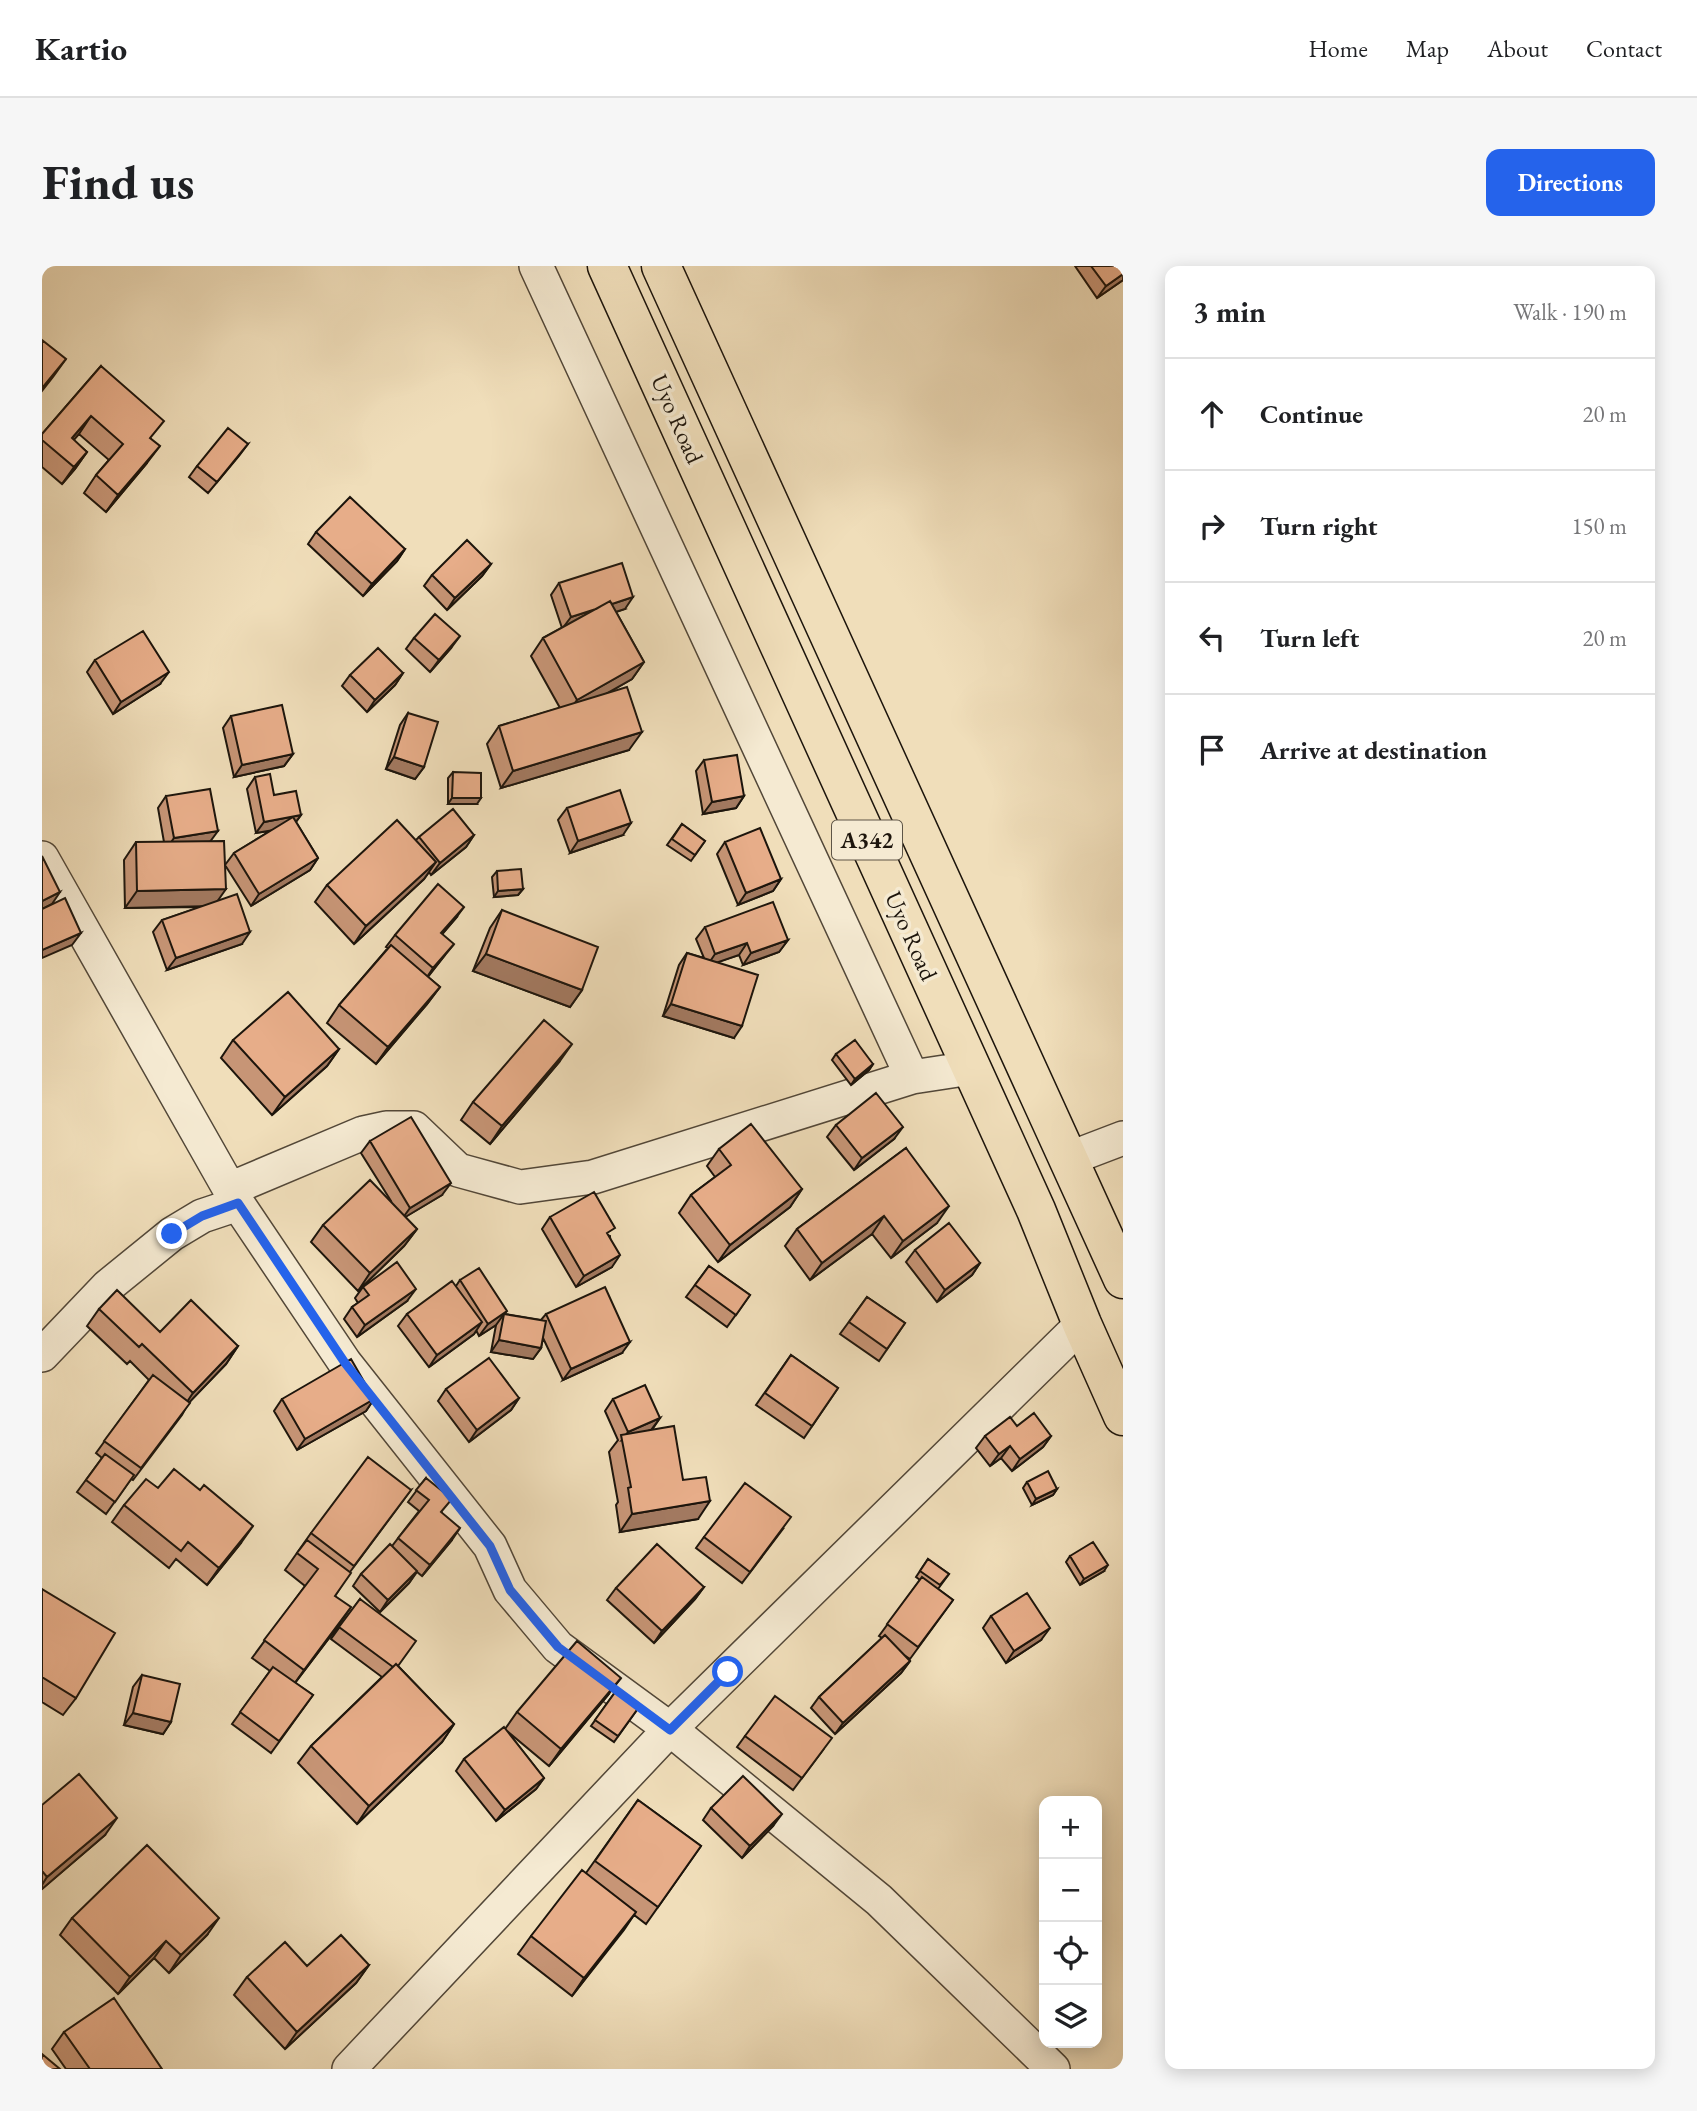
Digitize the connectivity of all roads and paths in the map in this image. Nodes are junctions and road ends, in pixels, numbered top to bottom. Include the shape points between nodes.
1 (536, 266) edge
2 (607, 266) edge
3 (660, 266) edge
4 (42, 858) edge
5 (971, 1068) junction
6 (912, 1077) junction
7 (1123, 1138) edge
8 (1068, 1158) junction
9 (234, 1196) junction
10 (1123, 1279) edge
11 (1082, 1324) junction
12 (42, 1355) edge
13 (1123, 1416) edge
14 (670, 1730) junction
15 (349, 2069) edge
16 (1053, 2069) edge

1 - 6 street
2 - 5 highway, Uyo Road / A342
3 - 8 highway, Uyo Road / A342
4 - 9 street
5 - 6 street
5 - 11 highway, Uyo Road / A342
6 - 9 street via 593,1177 520,1187 458,1170 414,1128 386,1128 363,1133
7 - 8 street
8 - 10 highway, Uyo Road / A342
9 - 12 street via 172,1234 108,1286
9 - 14 street via 345,1363 490,1546 510,1590 558,1647
11 - 13 highway, Uyo Road / A342
11 - 14 street
14 - 15 street
14 - 16 street via 879,1900

